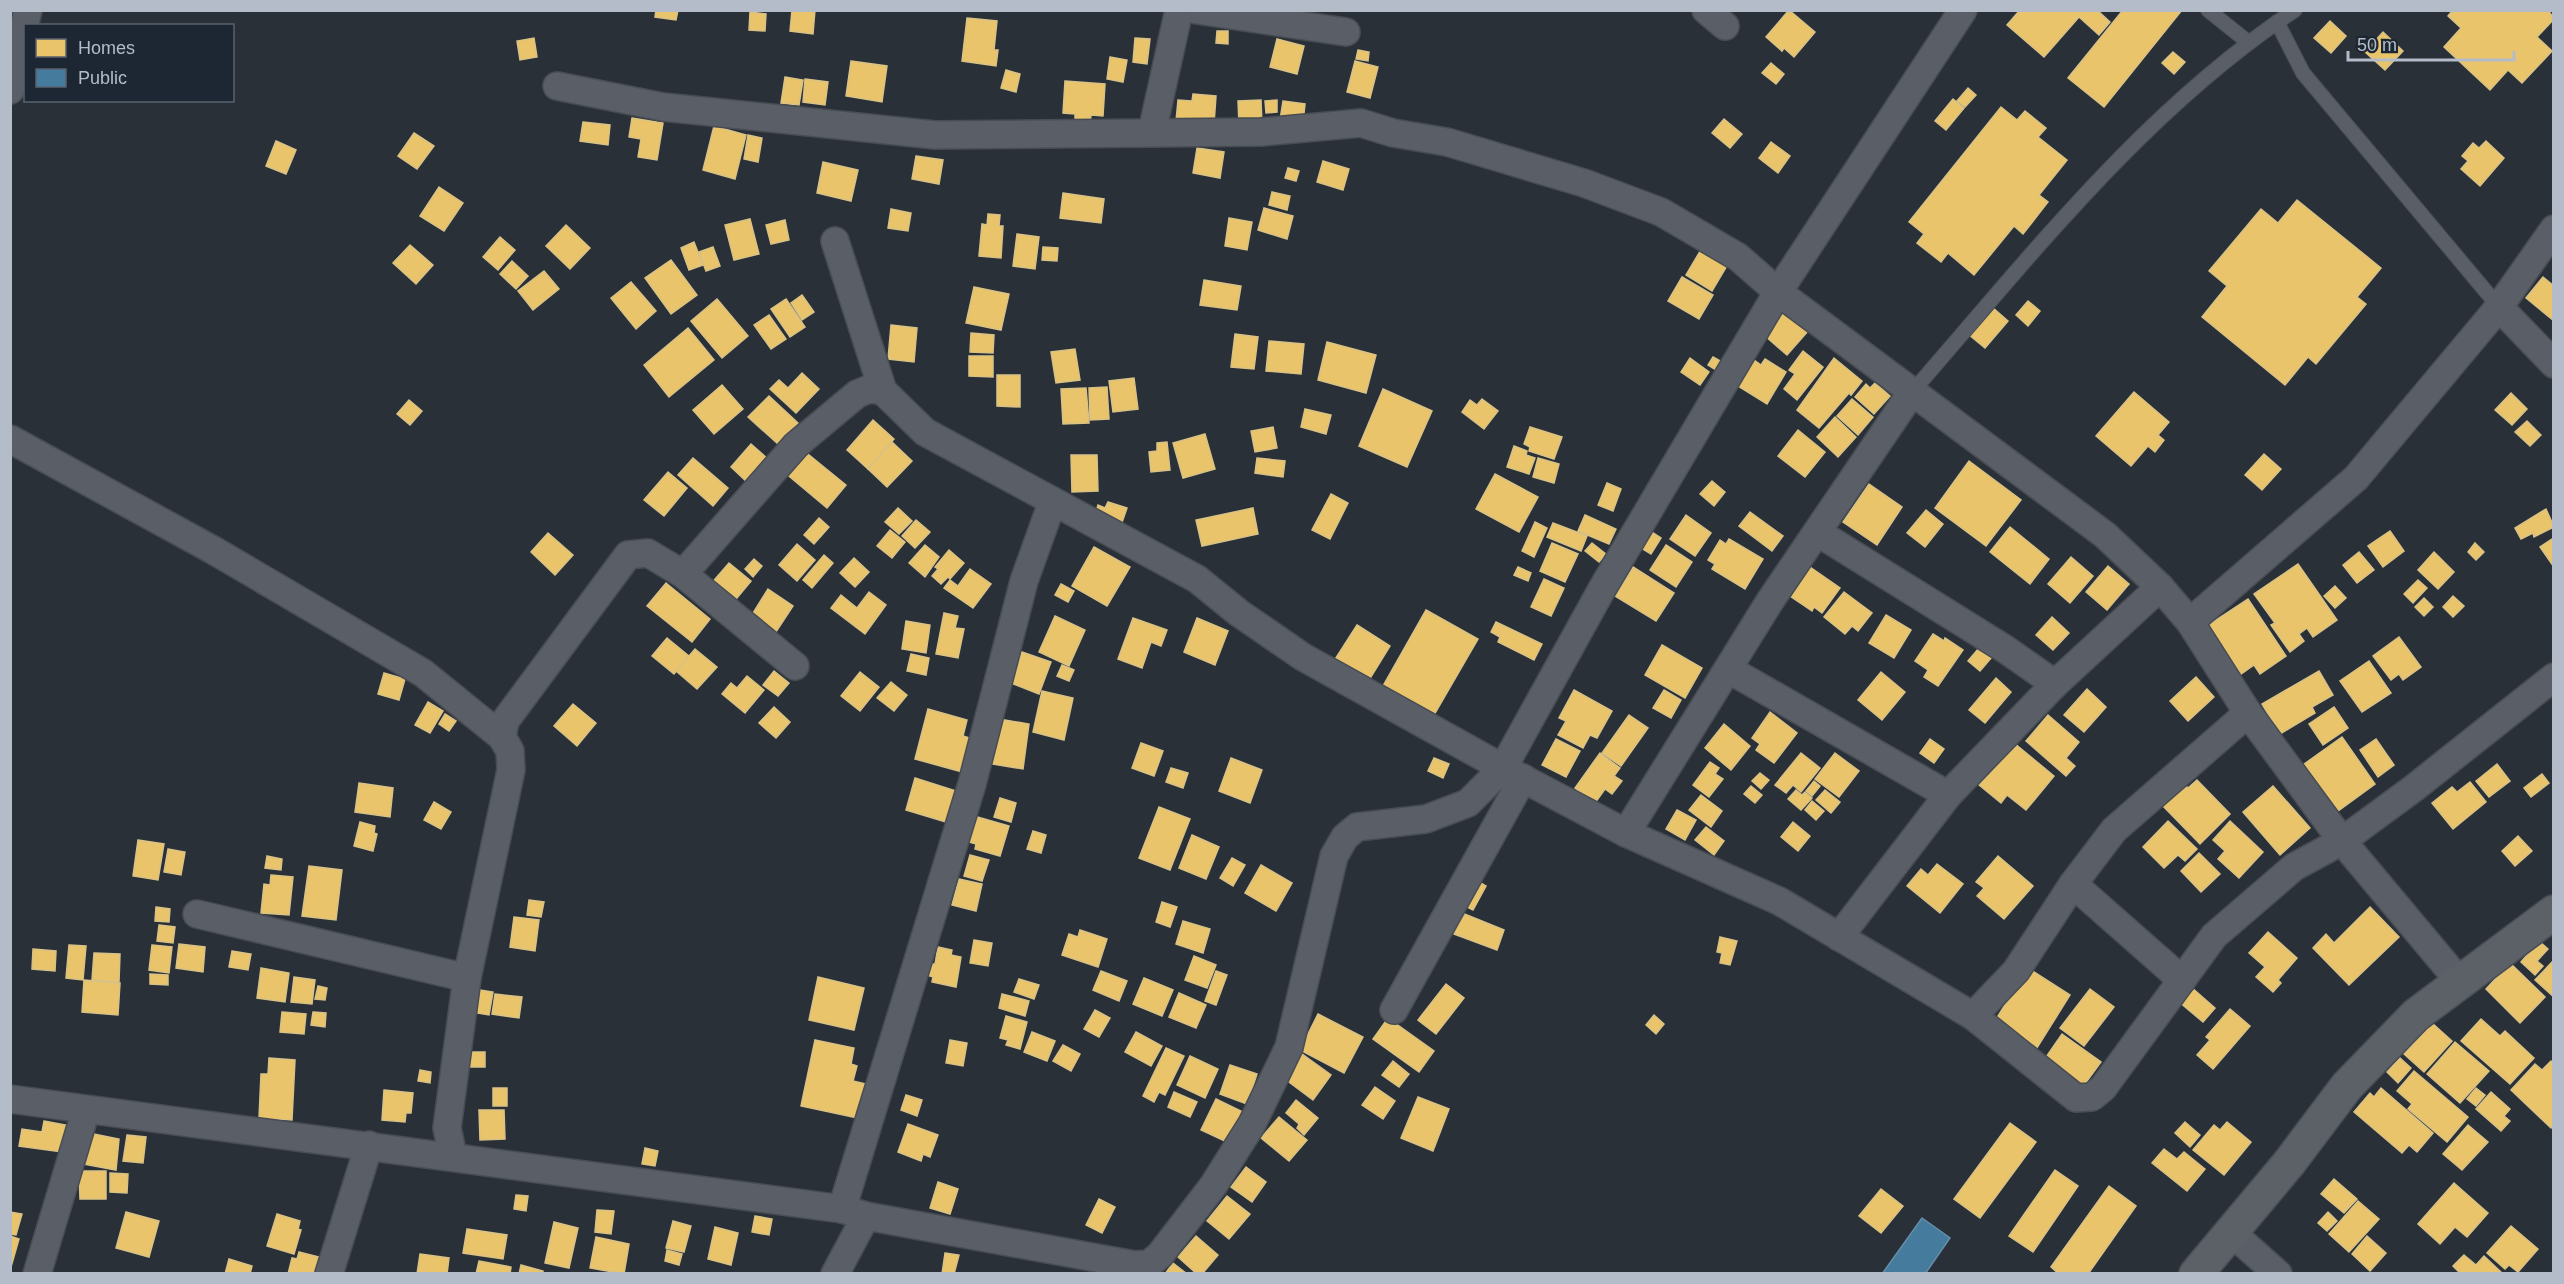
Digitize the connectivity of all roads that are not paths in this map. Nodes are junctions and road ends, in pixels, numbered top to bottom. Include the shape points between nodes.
1 (1179, 10) edge
2 (1197, 10) edge
3 (1963, 10) edge
4 (2208, 10) edge
5 (2295, 10) edge
6 (2277, 22) junction
7 (24, 28) edge
8 (1346, 32) dead end
9 (2248, 42) junction
10 (557, 86) dead end
11 (10, 90) edge
12 (1152, 132) junction
13 (2553, 229) edge
14 (835, 241) dead end
15 (1778, 292) junction
16 (2499, 307) junction
17 (2553, 364) edge
18 (883, 391) junction
19 (1912, 392) junction
20 (10, 439) edge
21 (1052, 503) junction
22 (1817, 532) junction
23 (683, 574) junction
24 (2160, 587) junction
25 (2190, 622) junction
26 (795, 666) dead end
27 (1728, 669) junction
28 (2553, 677) edge
29 (2055, 684) junction
30 (2248, 713) junction
31 (502, 737) junction
32 (1513, 773) junction
33 (1948, 795) junction
34 (1626, 833) junction
35 (2342, 841) junction
36 (2073, 884) junction
37 (2553, 912) edge
38 (196, 914) dead end
39 (1839, 937) junction
40 (467, 978) junction
41 (2182, 980) junction
42 (2460, 982) junction
43 (1394, 1010) dead end
44 (1973, 1016) junction
45 (10, 1099) edge
46 (86, 1110) junction
47 (369, 1145) junction
48 (453, 1156) junction
49 (854, 1212) junction
50 (2232, 1233) junction
51 (37, 1274) edge
52 (329, 1274) edge
53 (835, 1274) edge
54 (2196, 1274) edge
55 (2278, 1274) edge

1 - 12 street
2 - 8 street
3 - 15 street
4 - 9 lane
5 - 6 lane
6 - 9 lane
6 - 16 lane via 2303,73
7 - 11 street
9 - 19 lane via 2145,131
10 - 12 street via 663,107 935,135
12 - 15 street via 1261,132 1361,123 1447,142 1584,183 1661,212 1738,257
13 - 16 street
14 - 18 street
15 - 19 street
15 - 32 street via 1602,589
16 - 17 street
16 - 25 street via 2356,478
18 - 21 street via 925,432
18 - 23 street via 869,389 857,394 796,445
19 - 22 street
19 - 24 street via 2105,535
20 - 31 street via 213,550 423,673
21 - 32 street via 1197,579 1303,657
21 - 49 street via 1024,581
22 - 27 street
22 - 29 street
23 - 26 street
23 - 31 street via 648,553 628,555 505,721
24 - 25 street
24 - 29 street
25 - 30 street
27 - 33 street
27 - 34 street
28 - 35 street
29 - 33 street
30 - 35 street
30 - 36 street via 2114,830
31 - 40 street via 510,751 511,770
32 - 34 street
32 - 43 street
32 - 49 street via 1468,803 1426,819 1357,827 1345,837 1334,856 1289,1047 1252,1124 1213,1186 1160,1256 1149,1264 1135,1265
33 - 39 street
34 - 39 street via 1779,901
35 - 41 street via 2294,867 2214,936
35 - 42 street
36 - 41 street
36 - 44 street via 2016,971
37 - 42 main road
38 - 40 street
39 - 44 street
40 - 48 street via 447,1128
41 - 44 street via 2103,1088 2092,1097 2076,1098
42 - 50 main road via 2416,1015 2347,1086
45 - 46 street
46 - 47 street
46 - 51 street
47 - 48 street
47 - 52 street
48 - 49 street
49 - 53 street
50 - 54 main road
50 - 55 street

